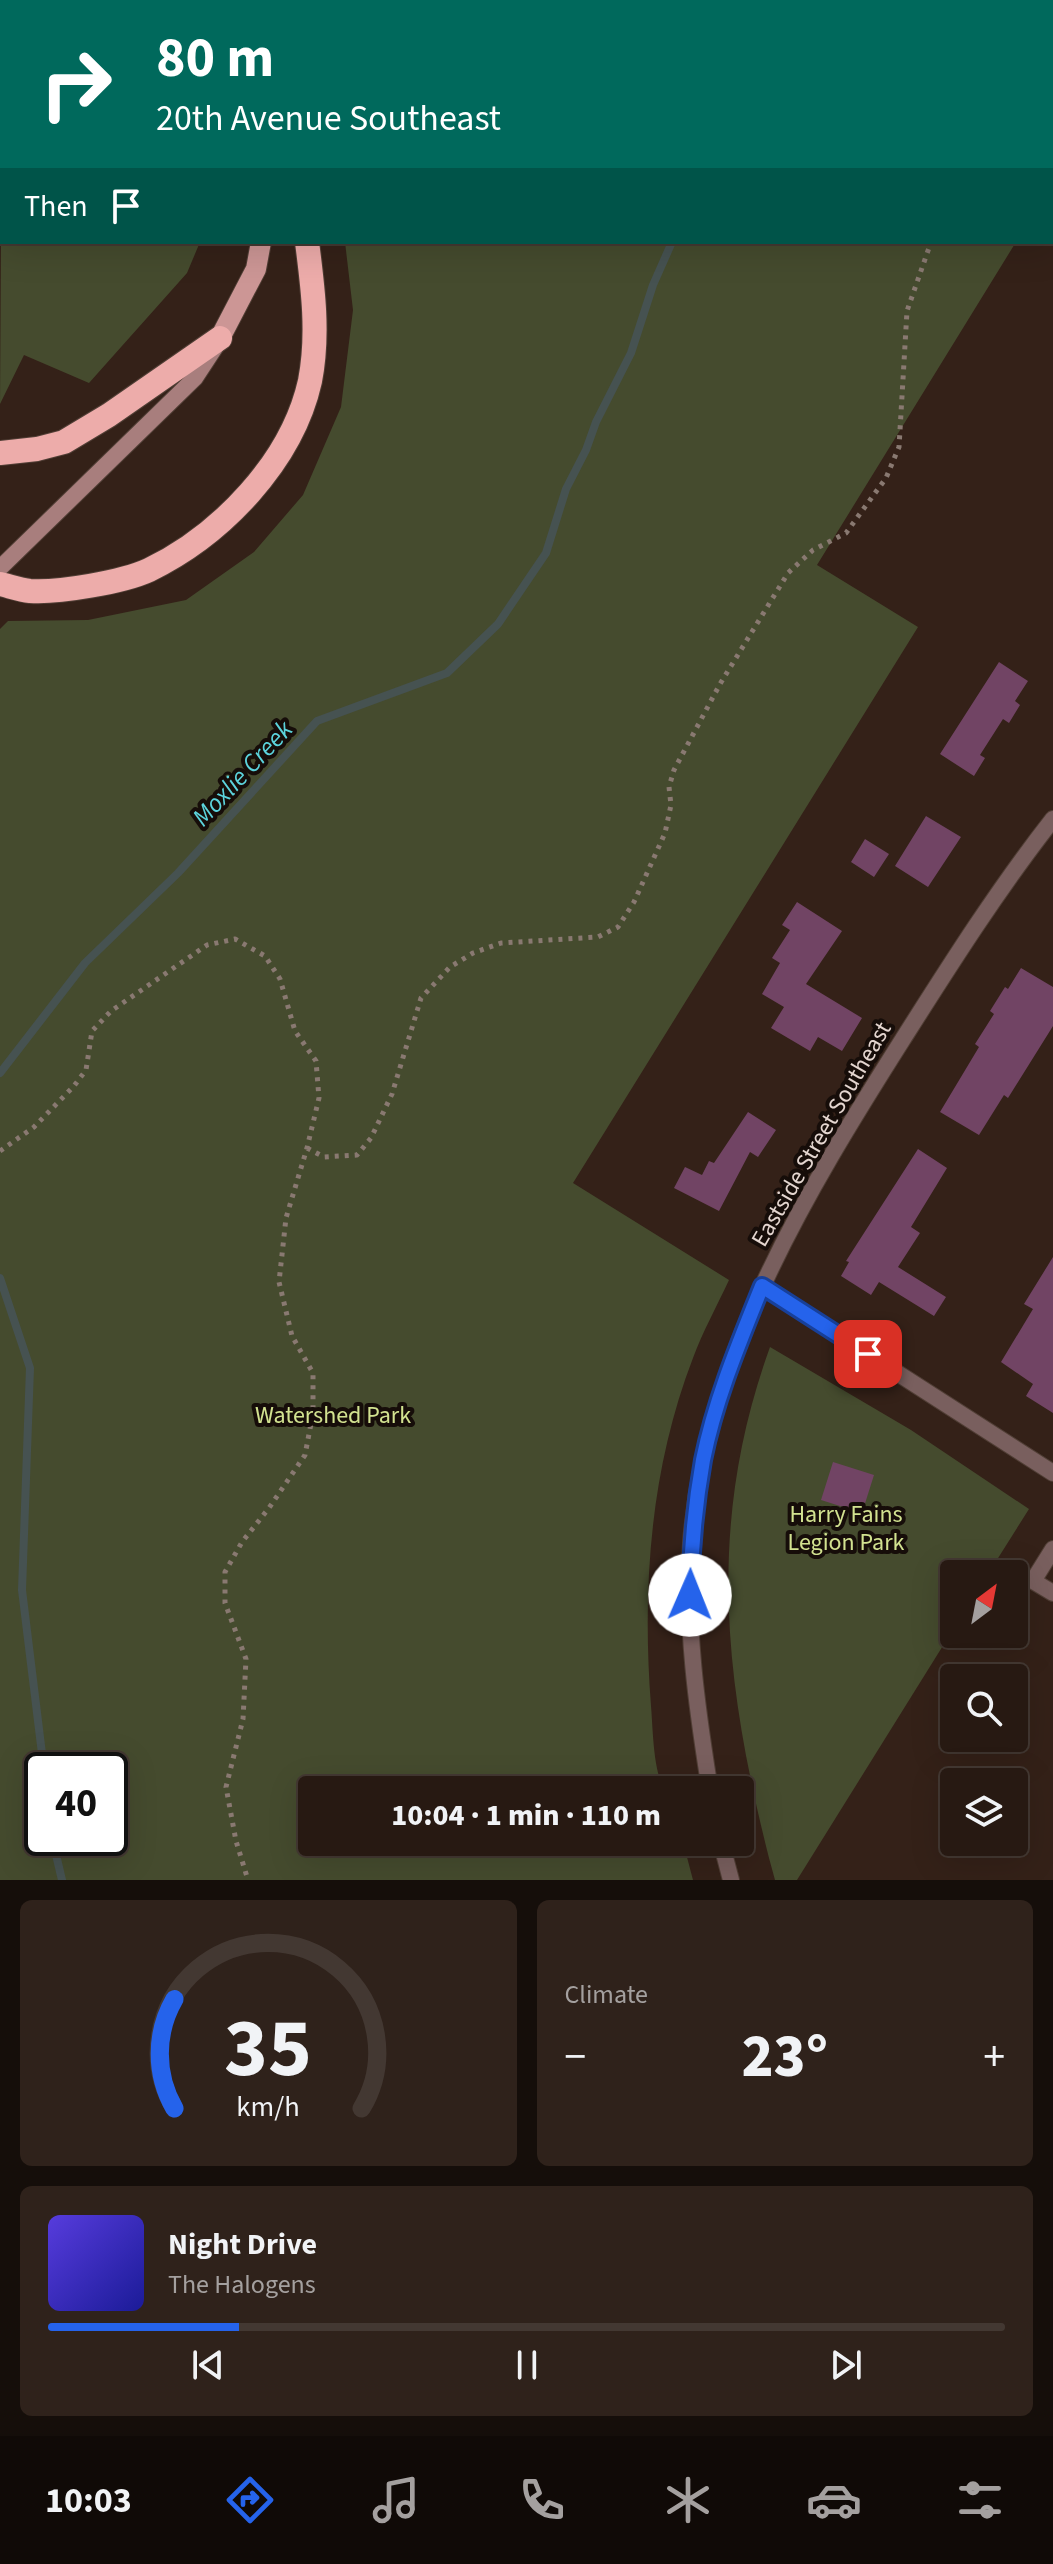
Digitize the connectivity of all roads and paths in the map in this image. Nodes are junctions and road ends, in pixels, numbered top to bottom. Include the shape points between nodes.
1 (261, 244) edge
2 (307, 244) edge
3 (930, 244) edge
4 (220, 338) junction
5 (0, 453) edge
6 (0, 568) edge
7 (0, 584) edge
8 (1053, 819) edge
9 (307, 1148) junction
10 (0, 1151) edge
11 (762, 1286) junction
12 (1053, 1473) edge
13 (1053, 1549) edge
14 (1053, 1593) edge
15 (708, 1776) edge
16 (725, 1856) edge
17 (248, 1880) edge
18 (731, 1880) edge

1 - 4 main road via 256,269
2 - 7 highway via 315,309 310,381 292,431 262,478 220,521 146,572 94,585 30,591
3 - 9 path via 907,311 899,447 886,478 846,533 813,550 788,573 720,684 674,770 665,833 618,927 598,937 501,943 450,967 421,998 392,1094 371,1138 357,1155 324,1157
4 - 5 highway via 64,442
4 - 6 main road via 195,378
8 - 11 street, Eastside Street Southeast via 864,1100
9 - 10 path via 319,1098 316,1061 295,1031 280,979 265,956 235,939 207,945 111,1011 92,1031 86,1070 74,1086 34,1127
9 - 17 path via 286,1218 279,1282 292,1336 313,1373 305,1455 225,1572 225,1603 246,1659 243,1719 226,1787
11 - 12 street
11 - 15 street, Eastside Street Southeast via 728,1372 703,1459 691,1542 690,1621
13 - 14 street via 1033,1581
16 - 18 street

